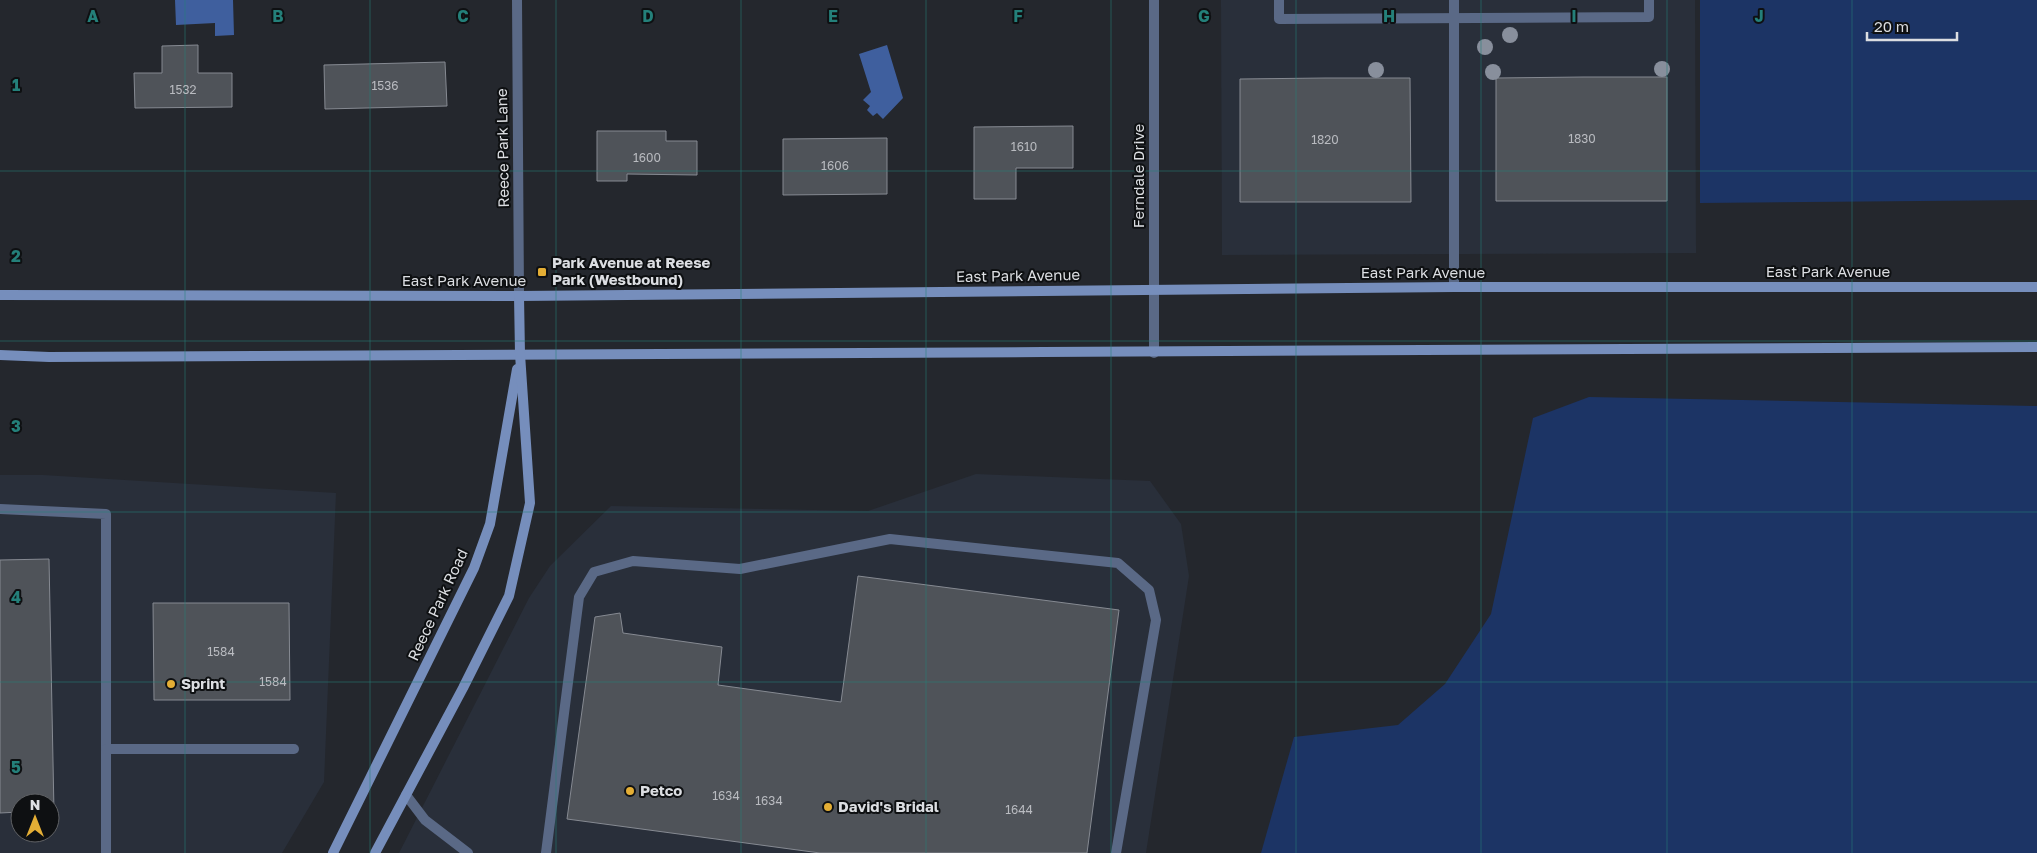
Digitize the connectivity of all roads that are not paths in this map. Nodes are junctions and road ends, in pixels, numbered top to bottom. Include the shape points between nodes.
1 (517, 0) edge
2 (1154, 0) edge
3 (1279, 0) edge
4 (1454, 0) edge
5 (1649, 0) edge
6 (1454, 18) junction
7 (1454, 287) junction
8 (2037, 287) edge
9 (1154, 290) junction
10 (0, 295) edge
11 (519, 296) junction
12 (2037, 348) edge
13 (1154, 352) junction
14 (520, 354) junction
15 (0, 355) edge
16 (0, 509) edge
17 (106, 749) junction
18 (294, 749) dead end
19 (406, 795) junction
20 (106, 853) edge
21 (333, 853) edge
22 (375, 853) edge
23 (468, 853) edge
24 (546, 853) edge
25 (1116, 853) edge

1 - 11 street, Reece Park Lane
2 - 9 street, Ferndale Drive
3 - 6 street via 1279,19
4 - 6 street
5 - 6 street via 1649,17
6 - 7 street
7 - 8 main road, East Park Avenue
7 - 9 main road, East Park Avenue
9 - 11 main road, East Park Avenue
9 - 13 street, Ferndale Drive
10 - 11 main road, East Park Avenue
11 - 14 main road, Reece Park Road
12 - 13 main road
13 - 14 main road
14 - 15 main road
14 - 19 main road, Reece Park Road via 530,503 509,596
14 - 21 main road, Reece Park Road via 487,533 459,599
16 - 17 street via 106,514
17 - 18 street
17 - 20 street
19 - 22 main road, Reece Park Road
19 - 23 street via 425,820
24 - 25 street via 579,597 594,572 633,561 740,569 890,539 1118,563 1149,590 1156,620

